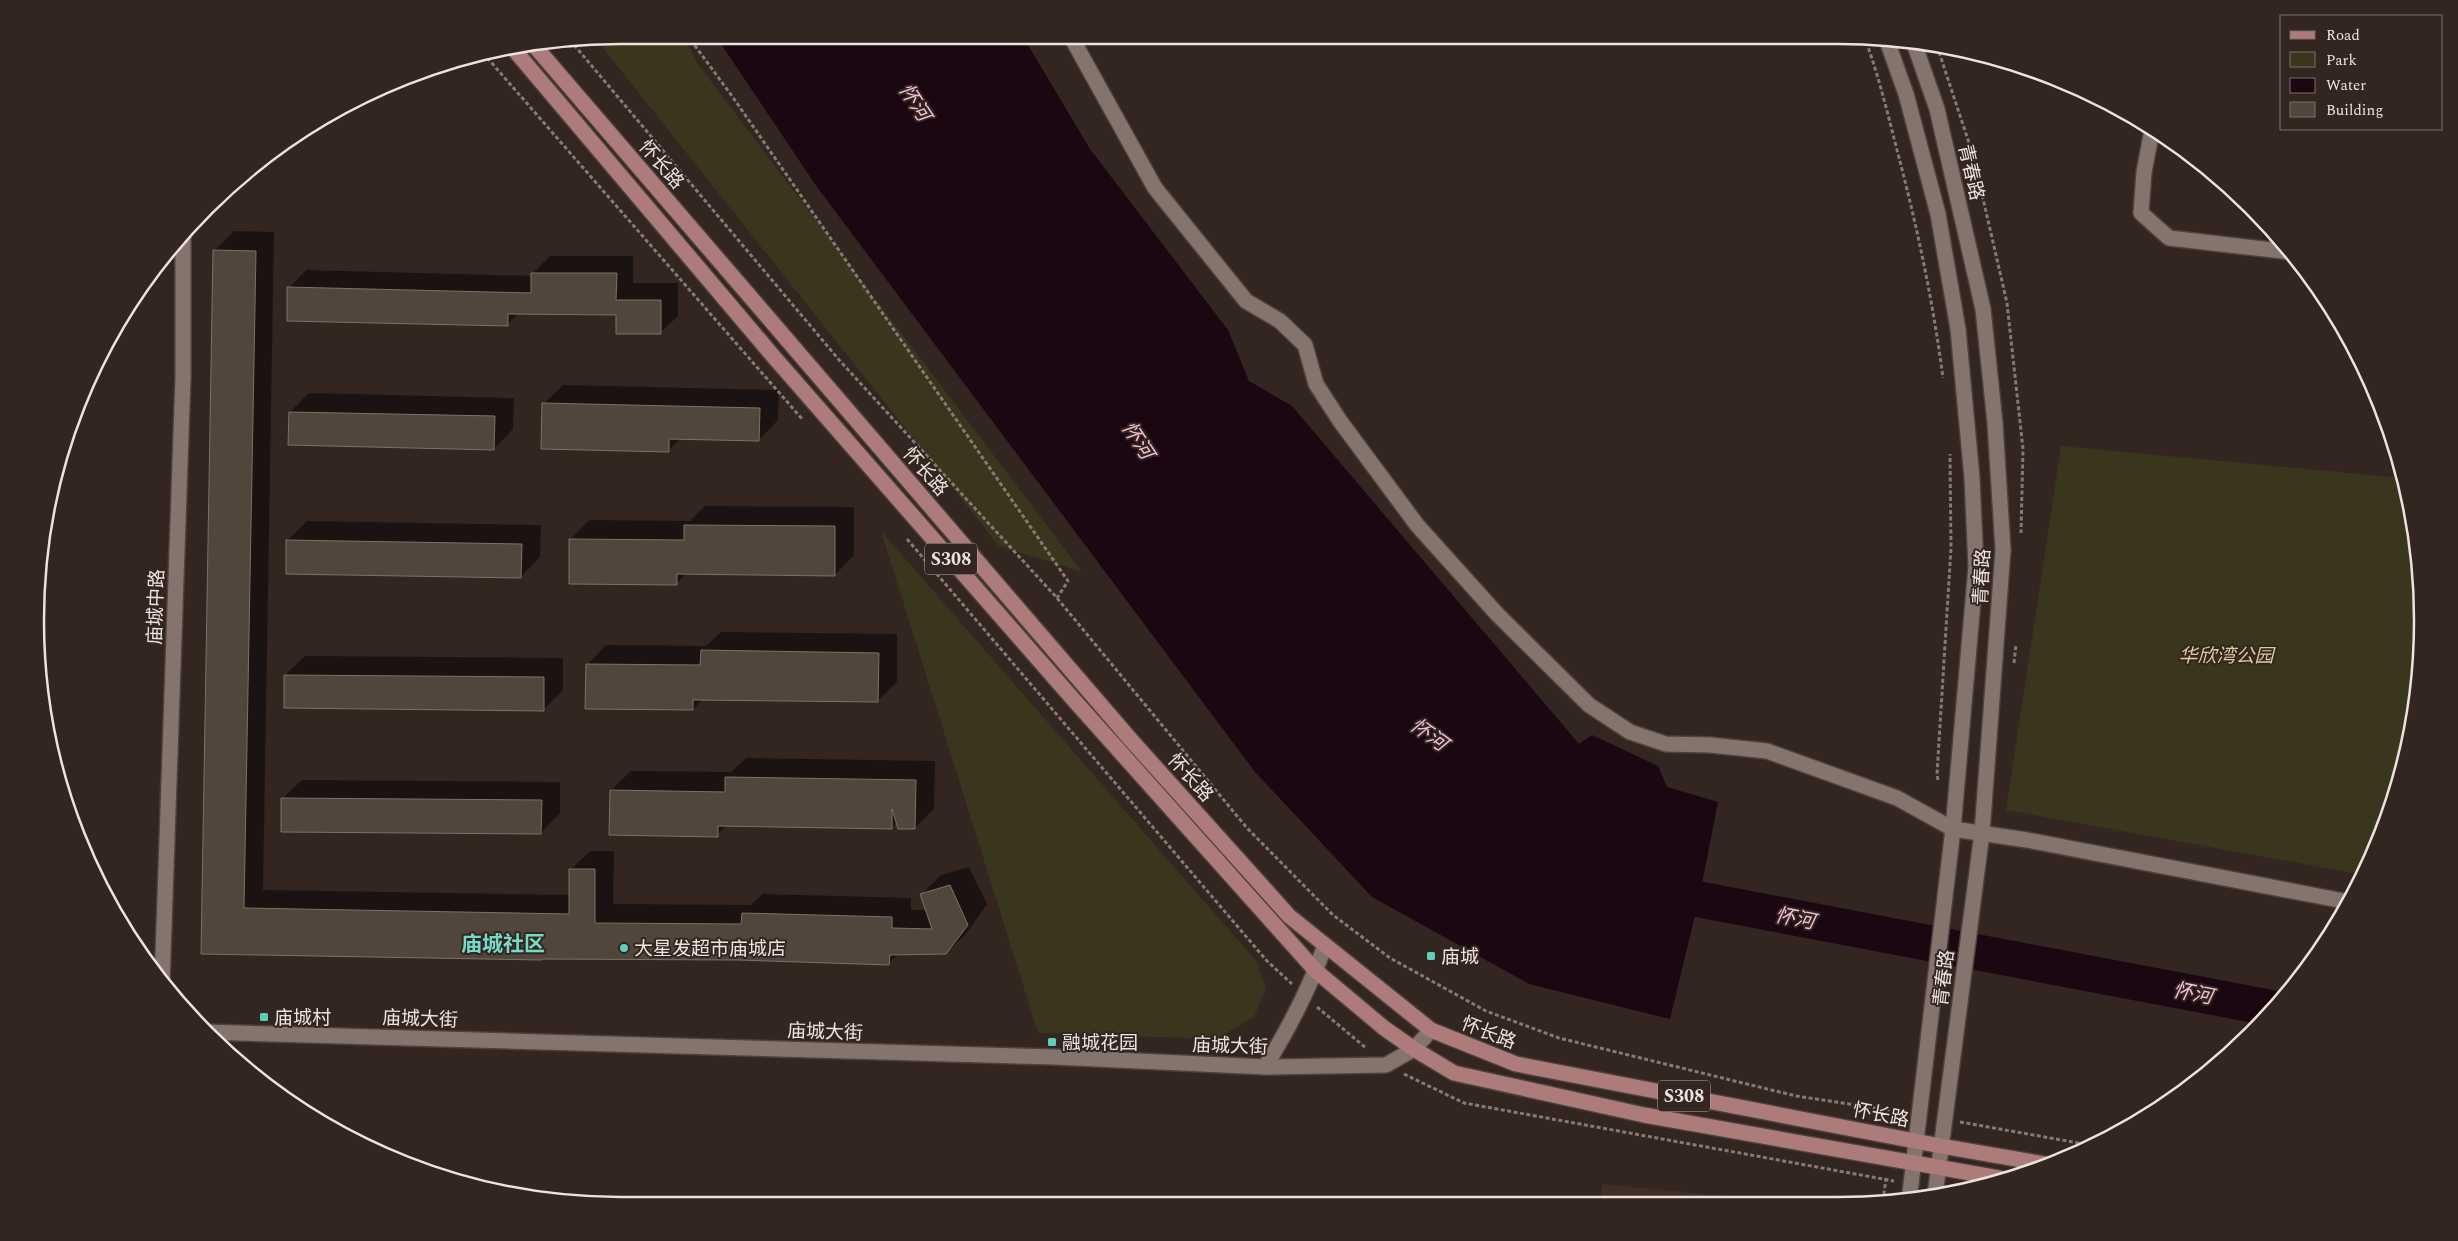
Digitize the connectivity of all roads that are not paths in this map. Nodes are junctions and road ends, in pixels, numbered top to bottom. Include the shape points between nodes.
1 (1074, 44) edge
2 (1889, 46) edge
3 (538, 50) edge
4 (1917, 50) edge
5 (517, 53) edge
6 (2151, 136) edge
7 (183, 245) edge
8 (2280, 251) edge
9 (1953, 828) junction
10 (1982, 833) junction
11 (2341, 901) edge
12 (1325, 945) junction
13 (162, 971) edge
14 (1316, 971) junction
15 (1431, 1030) junction
16 (218, 1032) edge
17 (1414, 1049) junction
18 (1265, 1067) junction
19 (1916, 1141) junction
20 (1941, 1146) junction
21 (1913, 1162) junction
22 (2036, 1162) edge
23 (1939, 1166) junction
24 (1992, 1177) edge
25 (1936, 1188) edge
26 (1910, 1192) edge

1 - 9 main road via 1155,188 1246,301 1280,321 1305,345 1316,384 1417,525 1497,614 1589,704 1630,732 1666,744 1767,751 1896,798
2 - 9 main road, 青春路 via 1906,94 1938,214 1958,329 1972,478 1976,567
3 - 12 main road, 怀长路 / S308 via 1131,740 1289,916
4 - 10 main road, 青春路 via 1937,109 1981,300 1995,423 2003,550
5 - 14 main road, 怀长路 / S308 via 780,363
6 - 8 main road via 2141,213 2169,238
7 - 13 main road, 庙城中路 via 182,386
9 - 10 main road
9 - 19 main road, 青春路
10 - 11 main road
10 - 20 main road, 青春路
12 - 14 main road
12 - 15 main road, 怀长路 / S308
14 - 17 main road, 怀长路 / S308
14 - 18 main road via 1287,1031
15 - 17 main road, 庙城大街
15 - 19 main road, 怀长路 / S308 via 1516,1064
16 - 18 main road, 庙城大街 via 1054,1057
17 - 18 main road, 庙城大街 via 1386,1065
17 - 21 main road, 怀长路 / S308 via 1454,1072 1644,1115
19 - 20 main road, 怀长路 / S308
19 - 21 main road, 青春路
20 - 22 main road, 怀长路 / S308
20 - 23 main road, 青春路
21 - 23 main road, 怀长路 / S308
21 - 26 main road, 青春路
23 - 24 main road, 怀长路 / S308
23 - 25 main road, 青春路

